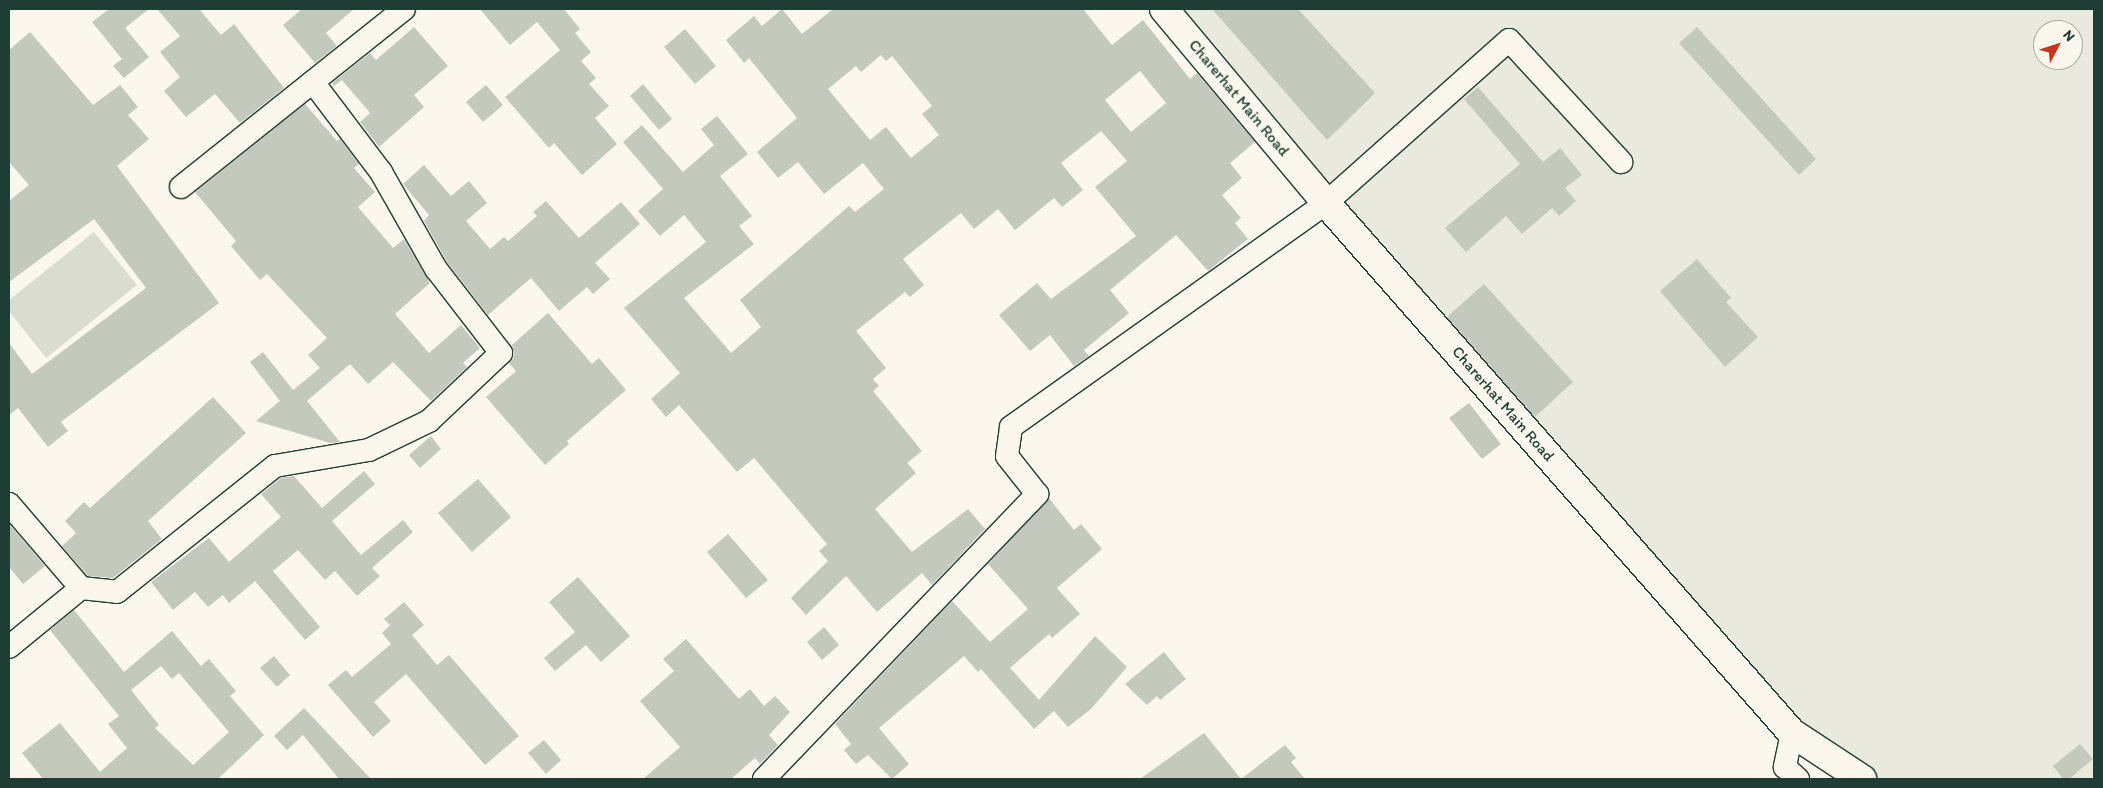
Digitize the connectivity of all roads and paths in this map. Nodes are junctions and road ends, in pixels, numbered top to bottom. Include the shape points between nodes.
1 (1164, 9) edge
2 (394, 12) edge
3 (313, 82) junction
4 (1621, 162) dead end
5 (181, 187) dead end
6 (1326, 203) junction
7 (9, 504) edge
8 (82, 588) junction
9 (9, 647) edge
10 (1792, 733) junction
11 (764, 779) edge
12 (1798, 779) edge
13 (1862, 779) edge

1 - 6 street, Charerhat Main Road
2 - 3 street
3 - 5 street
3 - 8 street via 381,172 436,269 501,353 429,421 369,450 275,466 116,592
4 - 6 street via 1509,40
6 - 10 street, Charerhat Main Road
6 - 11 street via 1011,427 1007,456 1037,494
7 - 8 street
8 - 9 street
10 - 12 street via 1785,767
10 - 13 street, Charerhat Main Road

